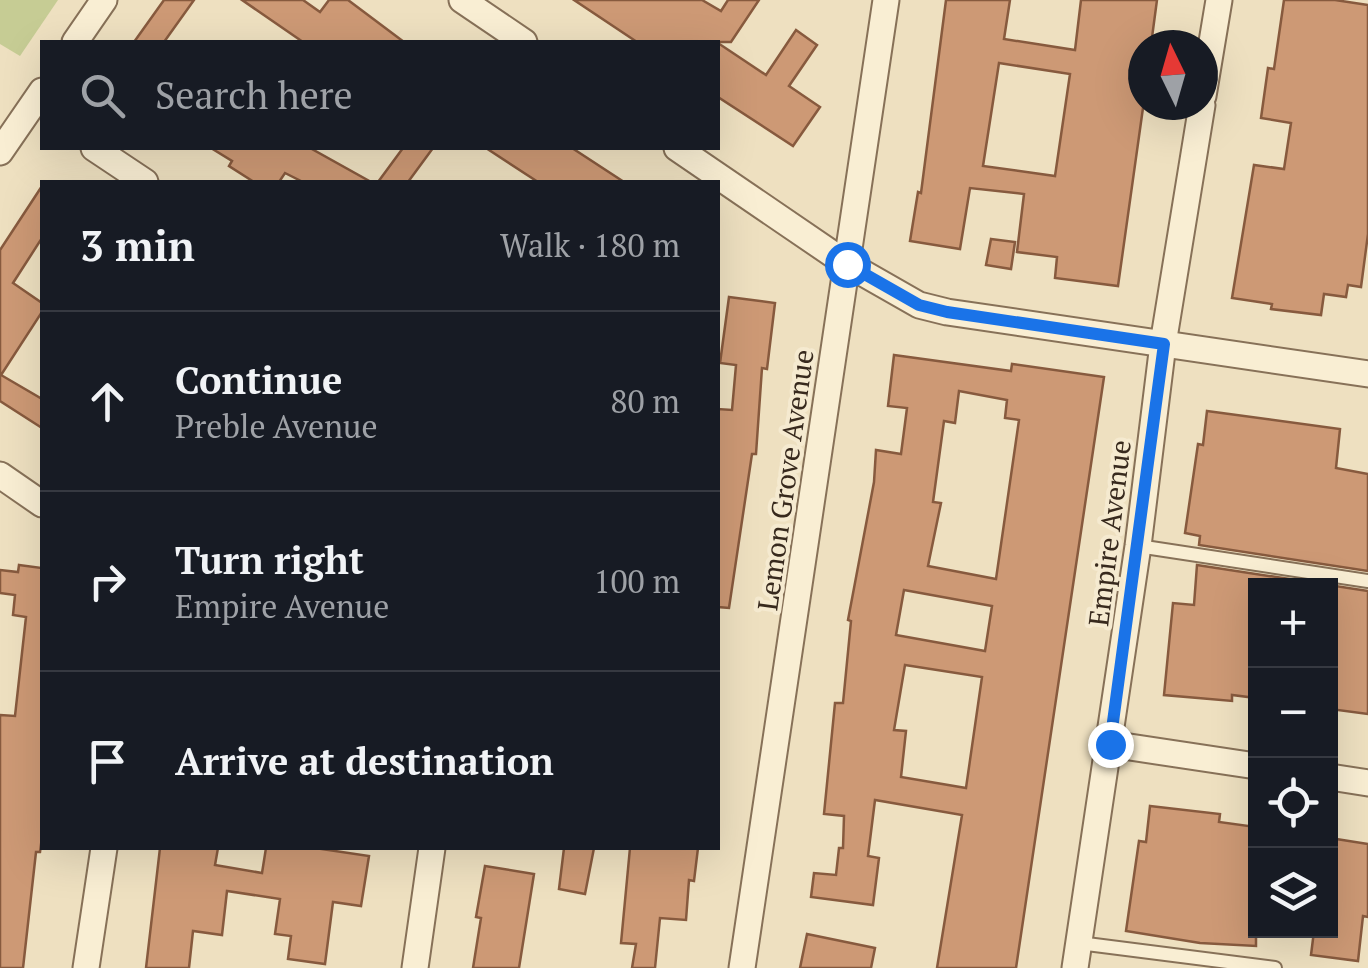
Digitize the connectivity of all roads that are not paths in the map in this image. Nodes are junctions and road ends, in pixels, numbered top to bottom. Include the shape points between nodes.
1 (104, 0) edge
2 (462, 0) edge
3 (886, 0) edge
4 (1219, 0) edge
5 (1214, 30) edge
6 (76, 40) edge
7 (521, 40) edge
8 (39, 103) edge
9 (1200, 120) edge
10 (97, 150) edge
11 (681, 150) edge
12 (0, 152) edge
13 (142, 180) edge
14 (847, 264) junction
15 (1164, 344) junction
16 (1367, 369) edge
17 (0, 475) edge
18 (40, 503) edge
19 (1138, 546) junction
20 (1368, 581) edge
21 (1110, 744) junction
22 (1248, 765) edge
23 (1338, 778) edge
24 (1368, 783) edge
25 (104, 850) edge
26 (432, 850) edge
27 (1077, 955) edge
28 (86, 968) edge
29 (415, 968) edge
30 (742, 968) edge
31 (1274, 968) edge

1 - 6 street
2 - 7 street
3 - 14 street, Lemon Grove Avenue
4 - 5 street
8 - 12 street
9 - 15 street, Empire Avenue
10 - 13 street
11 - 14 street
14 - 15 street via 919,305
14 - 30 street, Lemon Grove Avenue
15 - 16 street
15 - 19 street, Empire Avenue
17 - 18 street
19 - 20 lane
19 - 21 street, Empire Avenue
21 - 22 street
21 - 27 street, Empire Avenue
23 - 24 street
25 - 28 street
26 - 29 street
27 - 31 lane

